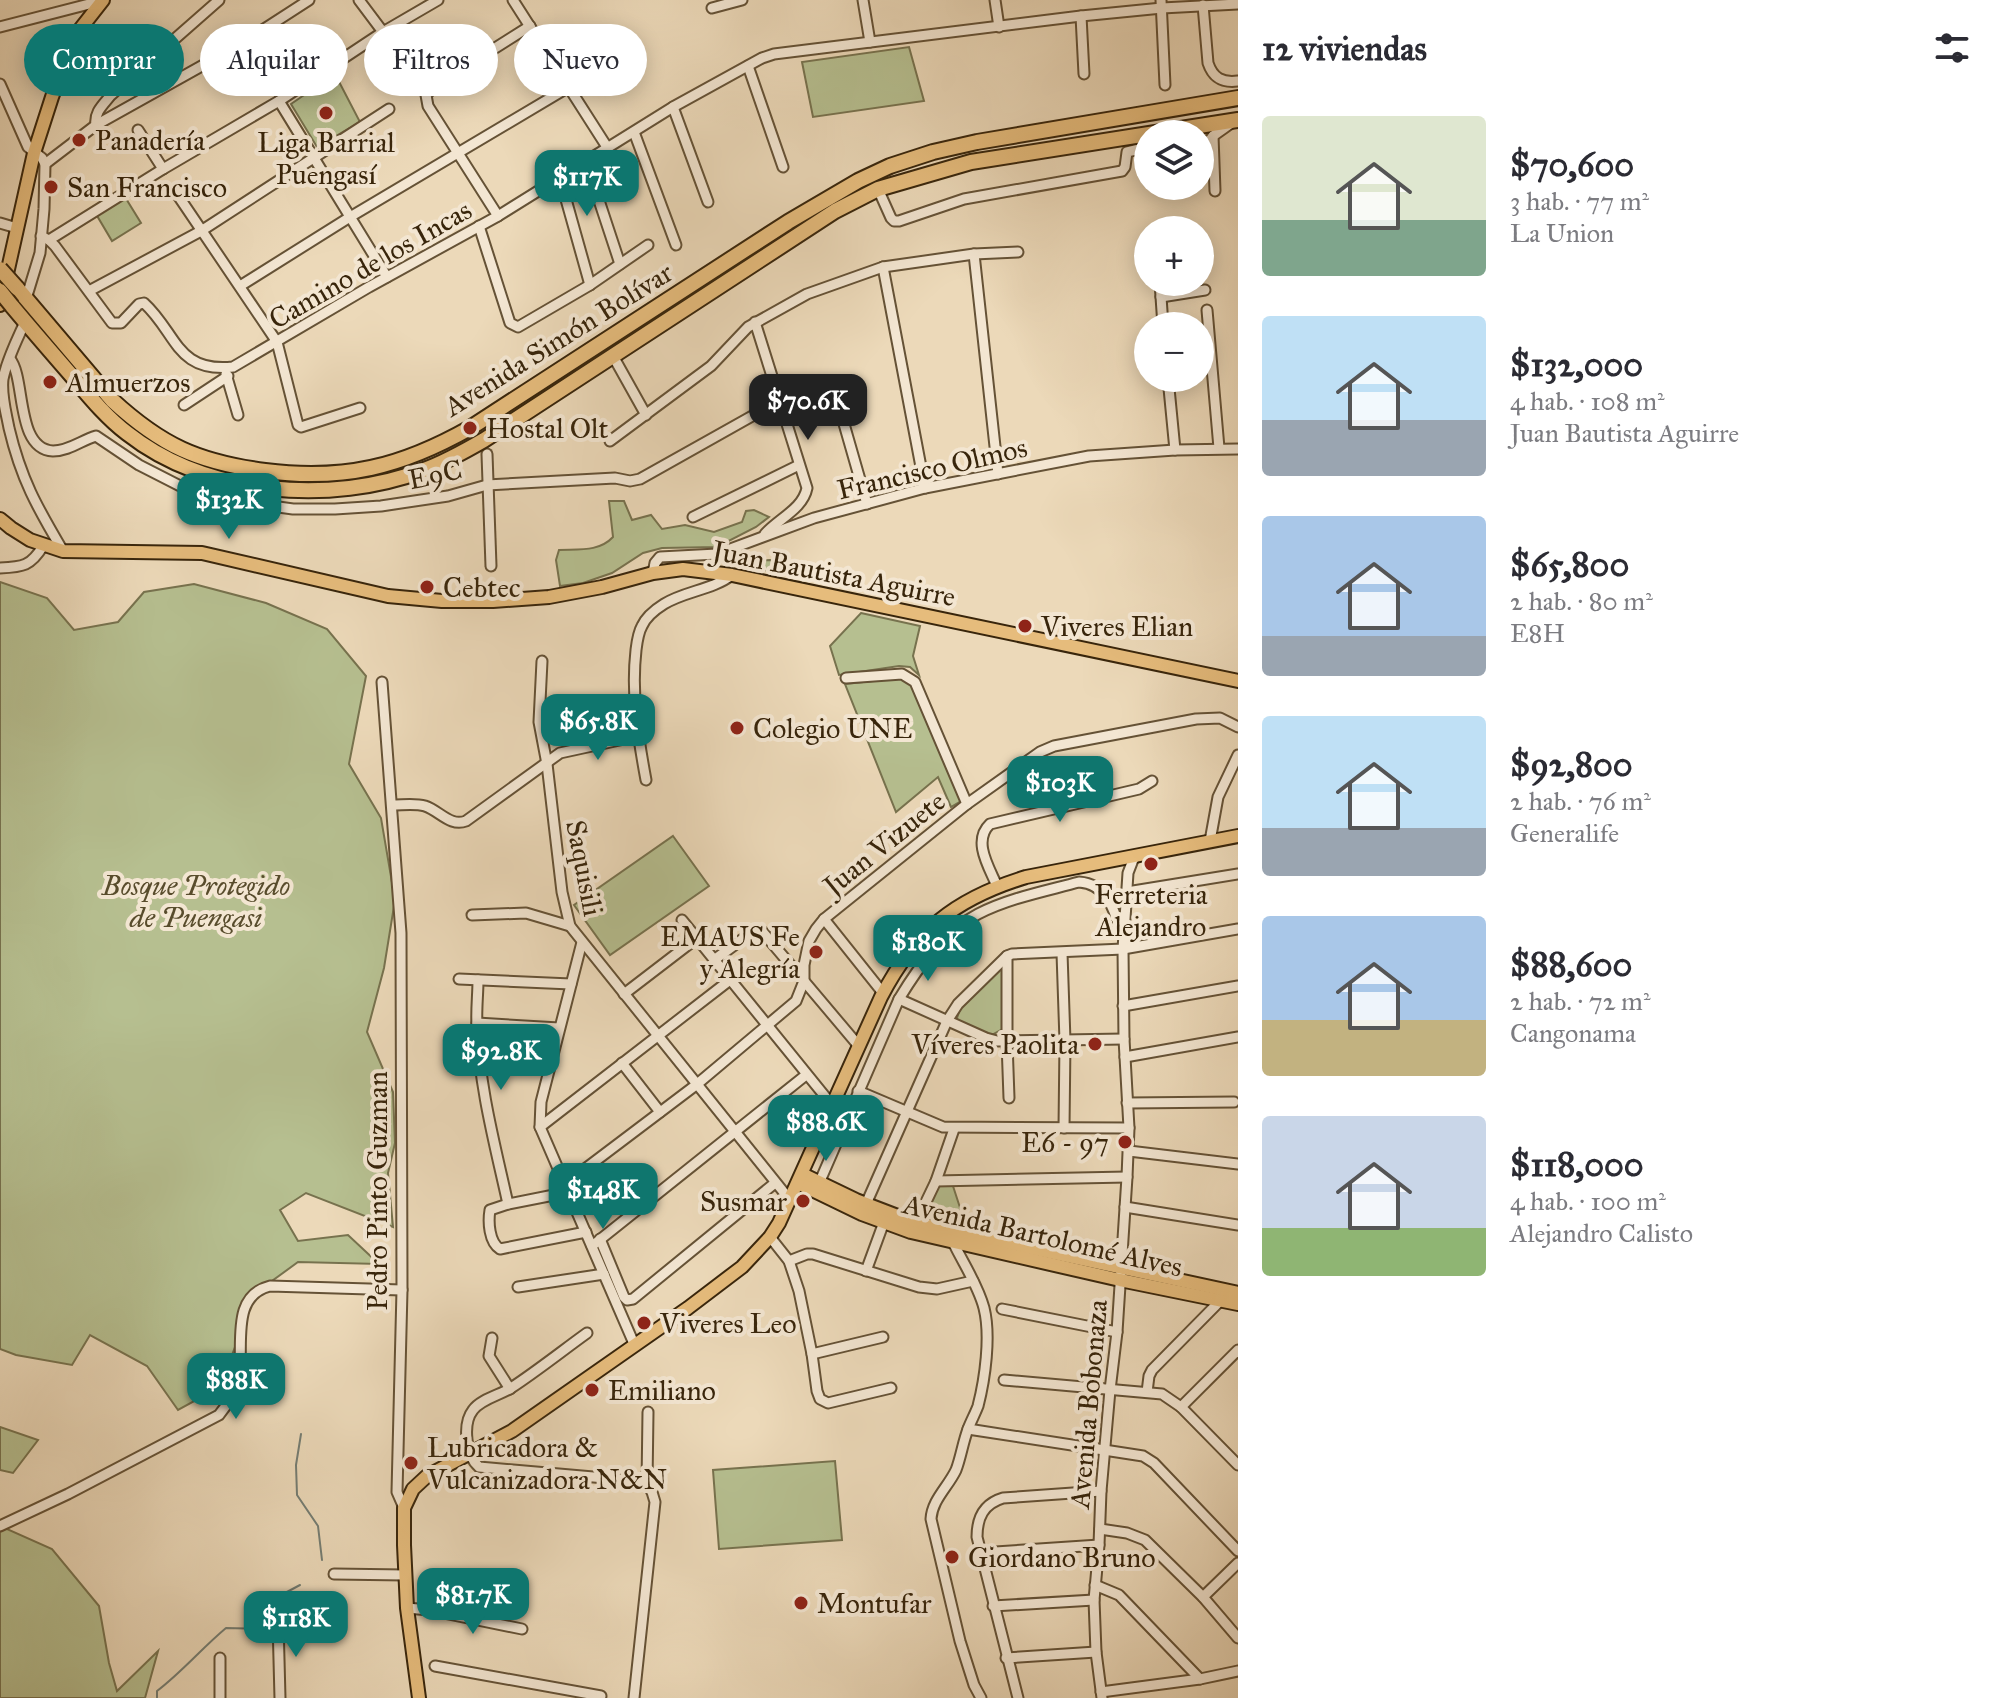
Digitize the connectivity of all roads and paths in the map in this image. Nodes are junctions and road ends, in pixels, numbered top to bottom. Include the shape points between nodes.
1 (103, 0) edge
2 (219, 0) edge
3 (309, 0) edge
4 (359, 0) edge
5 (438, 0) edge
6 (513, 0) edge
7 (742, 0) edge
8 (863, 0) edge
9 (995, 0) edge
10 (1236, 3) edge
11 (1161, 4) edge
12 (1203, 5) junction
13 (712, 8) dead end
14 (1081, 16) junction
15 (272, 24) edge
16 (377, 24) edge
17 (397, 24) edge
18 (529, 24) edge
19 (0, 27) edge
20 (999, 27) junction
21 (514, 36) edge
22 (870, 42) junction
23 (364, 45) edge
24 (748, 66) junction
25 (200, 67) edge
26 (1084, 74) dead end
27 (1238, 81) edge
28 (0, 84) edge
29 (1165, 85) dead end
30 (554, 96) edge
31 (575, 96) edge
32 (1238, 98) edge
33 (279, 101) junction
34 (673, 107) junction
35 (389, 109) dead end
36 (1237, 120) edge
37 (96, 125) junction
38 (138, 130) dead end
39 (634, 132) junction
40 (1214, 135) edge
41 (607, 147) junction
42 (1134, 150) edge
43 (34, 153) junction
44 (458, 153) junction
45 (314, 158) junction
46 (586, 161) junction
47 (45, 164) junction
48 (1214, 164) edge
49 (783, 167) dead end
50 (163, 169) junction
51 (560, 178) junction
52 (878, 189) junction
53 (1215, 191) dead end
54 (177, 194) dead end
55 (708, 202) dead end
56 (498, 216) junction
57 (350, 217) junction
58 (0, 223) edge
59 (479, 226) junction
60 (17, 228) junction
61 (201, 231) junction
62 (45, 238) junction
63 (648, 245) dead end
64 (676, 245) dead end
65 (1018, 252) dead end
66 (974, 254) junction
67 (620, 264) junction
68 (883, 267) junction
69 (0, 269) edge
70 (387, 277) junction
71 (590, 285) junction
72 (240, 286) junction
73 (0, 291) edge
74 (89, 291) junction
75 (1167, 296) edge
76 (1161, 297) joint
77 (14, 300) edge
78 (1207, 310) dead end
79 (1162, 312) edge
80 (25, 322) junction
81 (755, 322) junction
82 (277, 342) junction
83 (613, 356) junction
84 (10, 359) junction
85 (225, 372) junction
86 (832, 382) dead end
87 (1169, 392) edge
88 (779, 401) junction
89 (184, 405) dead end
90 (360, 408) dead end
91 (238, 415) dead end
92 (646, 415) junction
93 (610, 441) dead end
94 (1219, 448) junction
95 (1238, 449) edge
96 (1175, 450) junction
97 (487, 454) dead end
98 (799, 465) junction
99 (998, 474) junction
100 (487, 485) junction
101 (266, 487) junction
102 (925, 488) junction
103 (867, 504) junction
104 (264, 506) junction
105 (693, 517) dead end
106 (0, 519) edge
107 (763, 537) junction
108 (43, 546) junction
109 (63, 551) junction
110 (491, 566) dead end
111 (0, 568) edge
112 (653, 573) junction
113 (732, 575) junction
114 (542, 661) dead end
115 (846, 678) dead end
116 (1238, 681) edge
117 (382, 682) dead end
118 (1238, 727) edge
119 (638, 736) junction
120 (1238, 755) edge
121 (547, 764) junction
122 (646, 780) dead end
123 (1152, 781) dead end
124 (967, 804) junction
125 (392, 805) junction
126 (1238, 836) edge
127 (1210, 841) junction
128 (1137, 855) junction
129 (1117, 859) junction
130 (1128, 873) junction
131 (1238, 874) edge
132 (997, 886) junction
133 (1127, 892) junction
134 (472, 915) dead end
135 (824, 919) junction
136 (682, 920) dead end
137 (570, 926) junction
138 (1238, 929) edge
139 (697, 938) junction
140 (582, 942) junction
141 (1124, 945) junction
142 (1062, 953) junction
143 (1007, 956) junction
144 (714, 960) junction
145 (459, 979) dead end
146 (478, 980) junction
147 (730, 980) junction
148 (804, 981) junction
149 (571, 984) junction
150 (1238, 986) edge
151 (883, 993) junction
152 (624, 994) junction
153 (899, 999) junction
154 (1123, 1006) junction
155 (947, 1021) junction
156 (477, 1023) junction
157 (767, 1027) junction
158 (559, 1028) junction
159 (657, 1036) junction
160 (1238, 1037) edge
161 (1124, 1039) junction
162 (1065, 1041) junction
163 (1007, 1042) junction
164 (858, 1045) junction
165 (1125, 1057) junction
166 (622, 1063) junction
167 (480, 1064) junction
168 (549, 1070) junction
169 (806, 1075) junction
170 (696, 1085) junction
171 (858, 1091) junction
172 (1009, 1098) dead end
173 (1234, 1102) dead end
174 (1127, 1103) junction
175 (832, 1105) junction
176 (660, 1112) junction
177 (907, 1113) junction
178 (540, 1127) junction
179 (1064, 1128) junction
180 (1129, 1128) junction
181 (954, 1129) junction
182 (735, 1132) junction
183 (1129, 1151) junction
184 (1238, 1164) edge
185 (1127, 1177) junction
186 (800, 1178) junction
187 (936, 1181) junction
188 (775, 1183) junction
189 (818, 1187) junction
190 (567, 1188) junction
191 (790, 1200) junction
192 (508, 1204) junction
193 (866, 1204) junction
194 (1125, 1207) junction
195 (884, 1222) junction
196 (1238, 1225) edge
197 (913, 1227) junction
198 (586, 1232) junction
199 (770, 1237) junction
200 (596, 1242) junction
201 (953, 1242) junction
202 (789, 1261) junction
203 (866, 1271) junction
204 (604, 1274) junction
205 (1120, 1274) junction
206 (973, 1281) junction
207 (518, 1287) dead end
208 (402, 1290) junction
209 (1238, 1293) edge
210 (1221, 1300) junction
211 (1238, 1304) edge
212 (1002, 1309) dead end
213 (1117, 1332) junction
214 (587, 1333) dead end
215 (883, 1337) dead end
216 (492, 1338) dead end
217 (635, 1346) junction
218 (1238, 1350) edge
219 (812, 1354) junction
220 (1004, 1380) dead end
221 (891, 1388) dead end
222 (510, 1389) junction
223 (1110, 1390) junction
224 (1147, 1392) junction
225 (1181, 1407) junction
226 (648, 1412) dead end
227 (968, 1429) junction
228 (1105, 1450) junction
229 (468, 1454) junction
230 (1238, 1465) edge
231 (647, 1484) junction
232 (1101, 1491) junction
233 (404, 1508) junction
234 (0, 1526) edge
235 (1100, 1529) junction
236 (1099, 1545) junction
237 (1238, 1551) edge
238 (980, 1553) junction
239 (1238, 1563) edge
240 (334, 1574) dead end
241 (405, 1575) junction
242 (1095, 1585) junction
243 (1203, 1597) junction
244 (1094, 1600) junction
245 (993, 1606) junction
246 (407, 1608) junction
247 (278, 1621) dead end
248 (522, 1629) dead end
249 (1238, 1638) edge
250 (1096, 1652) junction
251 (220, 1658) dead end
252 (1006, 1658) junction
253 (435, 1666) dead end
254 (1238, 1671) edge
255 (1200, 1679) junction
256 (536, 1685) junction
257 (1101, 1695) edge
258 (601, 1696) dead end
259 (220, 1698) edge
260 (280, 1698) edge
261 (419, 1698) edge
262 (534, 1698) edge
263 (634, 1698) edge
264 (981, 1698) edge
265 (1018, 1698) edge

1 - 19 street
1 - 43 main road via 74,37
2 - 37 street via 111,95 97,112
3 - 15 street
4 - 16 street
5 - 17 street
6 - 18 street
7 - 13 street
8 - 22 street
9 - 20 street
10 - 12 street, Camino de los Incas
11 - 12 street, Camino de los Incas
11 - 14 street, Camino de los Incas
11 - 29 street
12 - 27 street via 1211,72 1225,82
14 - 20 street, Camino de los Incas
14 - 26 street
20 - 22 street, Camino de los Incas
21 - 44 street via 427,92 426,102
22 - 24 street, Camino de los Incas via 774,54
23 - 33 street
24 - 34 street, Camino de los Incas
24 - 49 street
25 - 37 street
28 - 43 street
30 - 44 street
31 - 41 street
32 - 77 highway, Avenida Simón Bolívar via 977,142 890,166 788,222 470,428 420,454 350,473 304,475 240,468 179,448 112,400
33 - 45 street
33 - 50 street
34 - 39 street, Camino de los Incas
34 - 55 street
35 - 45 street
36 - 40 street
36 - 52 highway, Avenida Simón Bolívar via 971,162
37 - 47 street
38 - 50 street
39 - 41 street, Camino de los Incas
39 - 64 street
41 - 46 street, Camino de los Incas
42 - 52 street via 1127,152 1122,171 964,199 899,221 891,218
43 - 47 street
43 - 60 main road
44 - 56 street
44 - 57 street
45 - 57 street
45 - 61 street
46 - 51 street, Camino de los Incas
46 - 67 street
47 - 62 street
48 - 53 street
50 - 62 street
51 - 56 street, Camino de los Incas
51 - 71 street
52 - 83 highway, Avenida Simón Bolívar via 835,211
54 - 61 street
56 - 59 street, Camino de los Incas
57 - 70 street
57 - 72 street
58 - 60 street
59 - 70 street, Camino de los Incas
59 - 71 street via 512,325 518,327
60 - 77 main road
61 - 72 street
61 - 74 street
62 - 74 street
62 - 77 street via 38,261
63 - 67 street
65 - 66 street
66 - 68 street
66 - 99 street
67 - 71 street
68 - 81 street via 807,294
68 - 102 street
69 - 77 highway, Avenida Simón Bolívar, bridge
70 - 82 street, Camino de los Incas
72 - 82 street
73 - 77 highway, Avenida Simón Bolívar, bridge
74 - 85 street via 112,323 121,323 145,304 189,358
75 - 76 street
76 - 79 street
77 - 80 highway, Avenida Simón Bolívar
78 - 94 street
80 - 84 street
80 - 101 highway, Avenida Simón Bolívar via 103,412 155,453 207,476
81 - 88 street
81 - 92 street via 711,366
82 - 85 street, Camino de los Incas
82 - 90 street via 299,427
83 - 92 street
83 - 101 highway, Avenida Simón Bolívar via 484,440 423,470 356,487
84 - 104 street, E9C via 25,420 45,449 67,448 96,436 188,490
84 - 109 street via 3,397 13,446 30,494
85 - 89 street, Camino de los Incas
85 - 91 street
86 - 103 street
87 - 96 street
88 - 98 street
88 - 100 street, E9C via 640,479
92 - 93 street
94 - 95 street, Francisco Olmos
94 - 96 street, Francisco Olmos
96 - 99 street, Francisco Olmos via 1089,456
97 - 100 street
98 - 105 street
98 - 107 street via 805,497
99 - 102 street, Francisco Olmos
100 - 104 street, E9C via 381,506
100 - 110 street
101 - 104 highway
102 - 103 street, Francisco Olmos
103 - 107 street, Francisco Olmos
106 - 108 main road, Juan Bautista Aguirre
107 - 112 street, Francisco Olmos via 717,554 660,557
108 - 109 main road, Juan Bautista Aguirre
108 - 111 street via 36,559
109 - 112 main road, Juan Bautista Aguirre via 202,553 388,596 442,601 549,597
112 - 113 main road, Juan Bautista Aguirre via 696,569
113 - 116 main road, Juan Bautista Aguirre
113 - 119 street via 666,603 642,624 633,675
114 - 121 street, Saquisili via 539,722
115 - 124 street via 902,674 915,682
117 - 125 street, Pedro Pinto Guzman
118 - 124 street, Juan Vizuete via 1220,718 1196,719 1054,746 1027,759
119 - 121 street via 560,753
119 - 122 street
120 - 127 street via 1218,797
121 - 125 street via 459,823 420,804
121 - 137 street, Saquisili
123 - 132 street via 1139,789 990,824 981,842
124 - 135 street, Juan Vizuete
125 - 208 street, Pedro Pinto Guzman via 401,933
126 - 127 main road
127 - 128 main road
128 - 129 main road
128 - 130 street, Avenida Bobonaza
129 - 130 street
129 - 132 main road
130 - 133 street, Avenida Bobonaza
131 - 133 street
132 - 151 main road via 928,929
133 - 141 street, Avenida Bobonaza
134 - 137 street via 526,913
135 - 148 street, Juan Vizuete via 809,941
135 - 151 street
136 - 139 street
137 - 140 street, Saquisili
138 - 141 street
139 - 144 street
139 - 152 street
140 - 149 street
140 - 152 street, Saquisili
141 - 142 street
141 - 153 street via 1102,891 1079,882 995,906 966,921 934,950
141 - 154 street, Avenida Bobonaza
142 - 143 street
142 - 162 street
143 - 155 street
143 - 163 street
144 - 147 street
144 - 148 street via 761,930
145 - 146 street
146 - 149 street
146 - 156 street
147 - 157 street
147 - 159 street
148 - 157 street, Juan Vizuete via 796,1001
148 - 164 street
149 - 158 street
150 - 154 street
151 - 164 main road
152 - 159 street, Saquisili
153 - 155 street
153 - 171 street
154 - 161 street, Avenida Bobonaza
155 - 163 street
155 - 177 street
156 - 158 street
156 - 167 street
157 - 169 street
157 - 170 street, Juan Vizuete
158 - 168 street
159 - 166 street
159 - 170 street, Saquisili
160 - 165 street
161 - 162 street
161 - 165 street, Avenida Bobonaza
162 - 163 street
162 - 179 street
163 - 172 street
164 - 175 main road
165 - 174 street, Avenida Bobonaza
166 - 176 street
166 - 178 street
167 - 168 street
167 - 192 street
168 - 178 street
169 - 175 street
169 - 182 street
170 - 176 street, Juan Vizuete
170 - 182 street, Saquisili
171 - 177 street
171 - 189 street
173 - 174 street
174 - 180 street, Avenida Bobonaza
175 - 186 main road
176 - 190 street, Juan Vizuete
177 - 181 street
177 - 193 street
178 - 190 street
179 - 180 street
179 - 181 street
180 - 183 street, Avenida Bobonaza
181 - 187 street
182 - 188 street, Saquisili
182 - 200 street
183 - 184 street
183 - 185 street, Avenida Bobonaza
185 - 187 street
185 - 194 street, Avenida Bobonaza
186 - 189 main road, Avenida Bartolomé Alves
186 - 191 main road
187 - 197 street
188 - 191 street, Saquisili
188 - 200 street via 633,1299 627,1300
189 - 193 main road, Avenida Bartolomé Alves
189 - 195 main road, Avenida Bartolomé Alves
190 - 192 street
190 - 198 street
191 - 199 main road
192 - 198 street via 489,1214 492,1242 500,1249
193 - 197 main road, Avenida Bartolomé Alves
194 - 196 street
194 - 205 street, Avenida Bobonaza
195 - 197 main road, Avenida Bartolomé Alves
195 - 203 street
197 - 201 main road, Avenida Bartolomé Alves
197 - 205 main road, Avenida Bartolomé Alves
198 - 200 street
199 - 202 street
199 - 217 main road via 742,1267
200 - 204 street
201 - 205 main road, Avenida Bartolomé Alves
201 - 206 street
202 - 203 street via 813,1254
202 - 219 street
203 - 206 street via 937,1289
204 - 207 street
204 - 217 street
205 - 209 main road, Avenida Bartolomé Alves
205 - 210 main road, Avenida Bartolomé Alves
205 - 213 street, Avenida Bobonaza
206 - 227 street via 985,1310 986,1344 977,1408
208 - 233 street, Pedro Pinto Guzman via 397,1492
208 - 234 street via 261,1288 243,1311 239,1373 219,1415
210 - 211 main road, Avenida Bartolomé Alves
210 - 224 street via 1152,1370
212 - 213 street
213 - 223 street, Avenida Bobonaza
214 - 222 street
215 - 219 street
216 - 222 street via 489,1356
217 - 229 main road via 512,1431
218 - 225 street
219 - 221 street via 817,1391 828,1403
220 - 223 street
222 - 229 street via 473,1409
223 - 224 street
223 - 228 street, Avenida Bobonaza
224 - 225 street via 1164,1395
225 - 230 street
226 - 231 street
227 - 228 street
227 - 264 street via 957,1467 931,1519 960,1641
228 - 232 street, Avenida Bobonaza
228 - 237 street via 1150,1460
229 - 231 street via 479,1467
229 - 233 main road via 427,1476
231 - 263 street via 655,1502
232 - 235 street, Avenida Bobonaza
232 - 238 street via 996,1500 980,1516
233 - 241 main road, Pedro Pinto Guzman
235 - 236 street, Avenida Bobonaza
235 - 243 street via 1145,1540
236 - 238 street
236 - 242 street, Avenida Bobonaza
238 - 245 street
239 - 243 street
240 - 241 street
241 - 246 main road, Pedro Pinto Guzman
242 - 244 street, Avenida Bobonaza
242 - 255 street via 1119,1595
243 - 249 street
244 - 245 street
244 - 250 street, Avenida Bobonaza
245 - 252 street
246 - 248 street
246 - 261 main road, Pedro Pinto Guzman
247 - 260 street
250 - 252 street
250 - 257 street, Avenida Bobonaza
251 - 259 street
252 - 265 street
253 - 256 street
254 - 255 street
255 - 257 street
256 - 258 street
256 - 262 street

